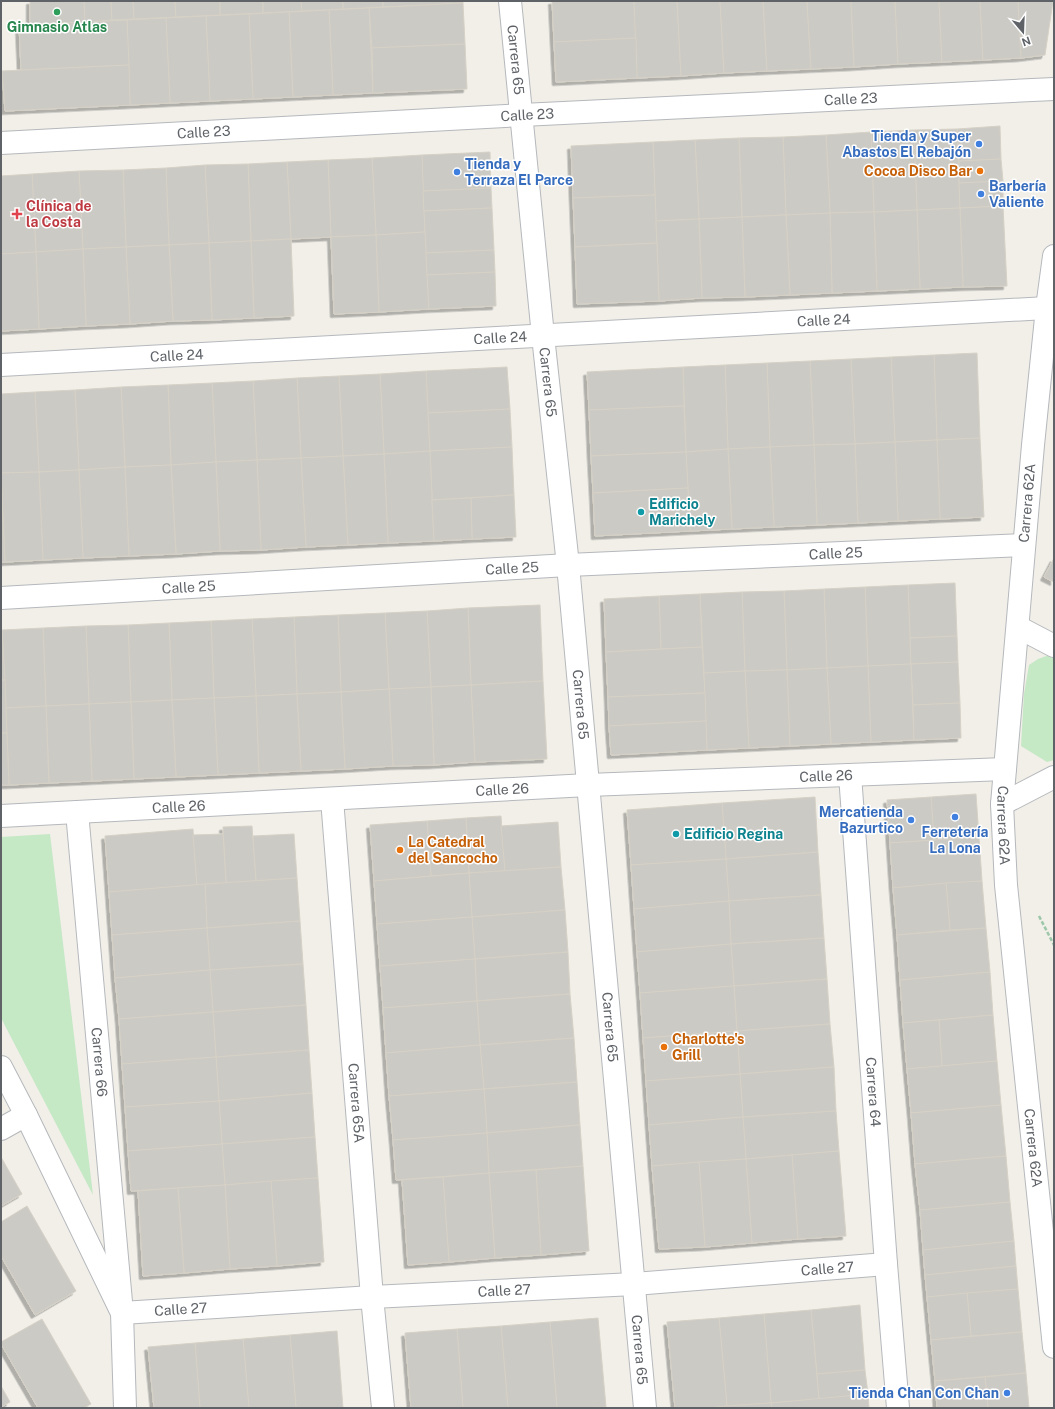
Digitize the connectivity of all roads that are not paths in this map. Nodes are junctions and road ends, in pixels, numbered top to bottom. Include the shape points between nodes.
1 (510, 1) edge
2 (1054, 89) edge
3 (522, 114) junction
4 (1, 144) edge
5 (1054, 256) edge
6 (1047, 308) junction
7 (543, 336) junction
8 (1, 364) edge
9 (1024, 545) junction
10 (568, 566) junction
11 (1, 598) edge
12 (1018, 627) junction
13 (1054, 646) edge
14 (1005, 769) junction
15 (850, 775) junction
16 (1054, 777) edge
17 (588, 785) junction
18 (332, 799) junction
19 (1002, 804) junction
20 (77, 812) junction
21 (1, 816) edge
22 (1, 1067) edge
23 (26, 1115) junction
24 (1, 1129) edge
25 (886, 1264) junction
26 (634, 1284) junction
27 (372, 1297) junction
28 (122, 1313) junction
29 (1054, 1347) edge
30 (125, 1408) edge
31 (383, 1408) edge
32 (645, 1408) edge
33 (898, 1408) edge

1 - 3 street, Carrera 65
2 - 3 street, Calle 23
3 - 4 street, Calle 23
3 - 7 street, Carrera 65
5 - 6 street, Carrera 62A
6 - 7 street, Calle 24
6 - 9 street, Carrera 62A
7 - 8 street, Calle 24
7 - 10 street, Carrera 65
9 - 10 street, Calle 25
9 - 12 street, Carrera 62A
10 - 11 street, Calle 25
10 - 17 street, Carrera 65
12 - 13 street
12 - 14 street, Carrera 62A
14 - 15 street, Calle 26
14 - 19 street, Carrera 62A
15 - 17 street, Calle 26
15 - 25 street, Carrera 64
16 - 19 street
17 - 18 street, Calle 26
17 - 26 street, Carrera 65
18 - 20 street, Calle 26
18 - 27 street, Carrera 65A
19 - 29 street, Carrera 62A via 1006,885
20 - 21 street, Calle 26
20 - 28 street, Carrera 66
22 - 23 street, Carrera 66
23 - 24 street
23 - 28 street, Carrera 66
25 - 26 street, Calle 27
25 - 33 street, Carrera 64
26 - 27 street, Calle 27
26 - 32 street, Carrera 65
27 - 28 street, Calle 27
27 - 31 street, Carrera 65A
28 - 30 street, Carrera 66

